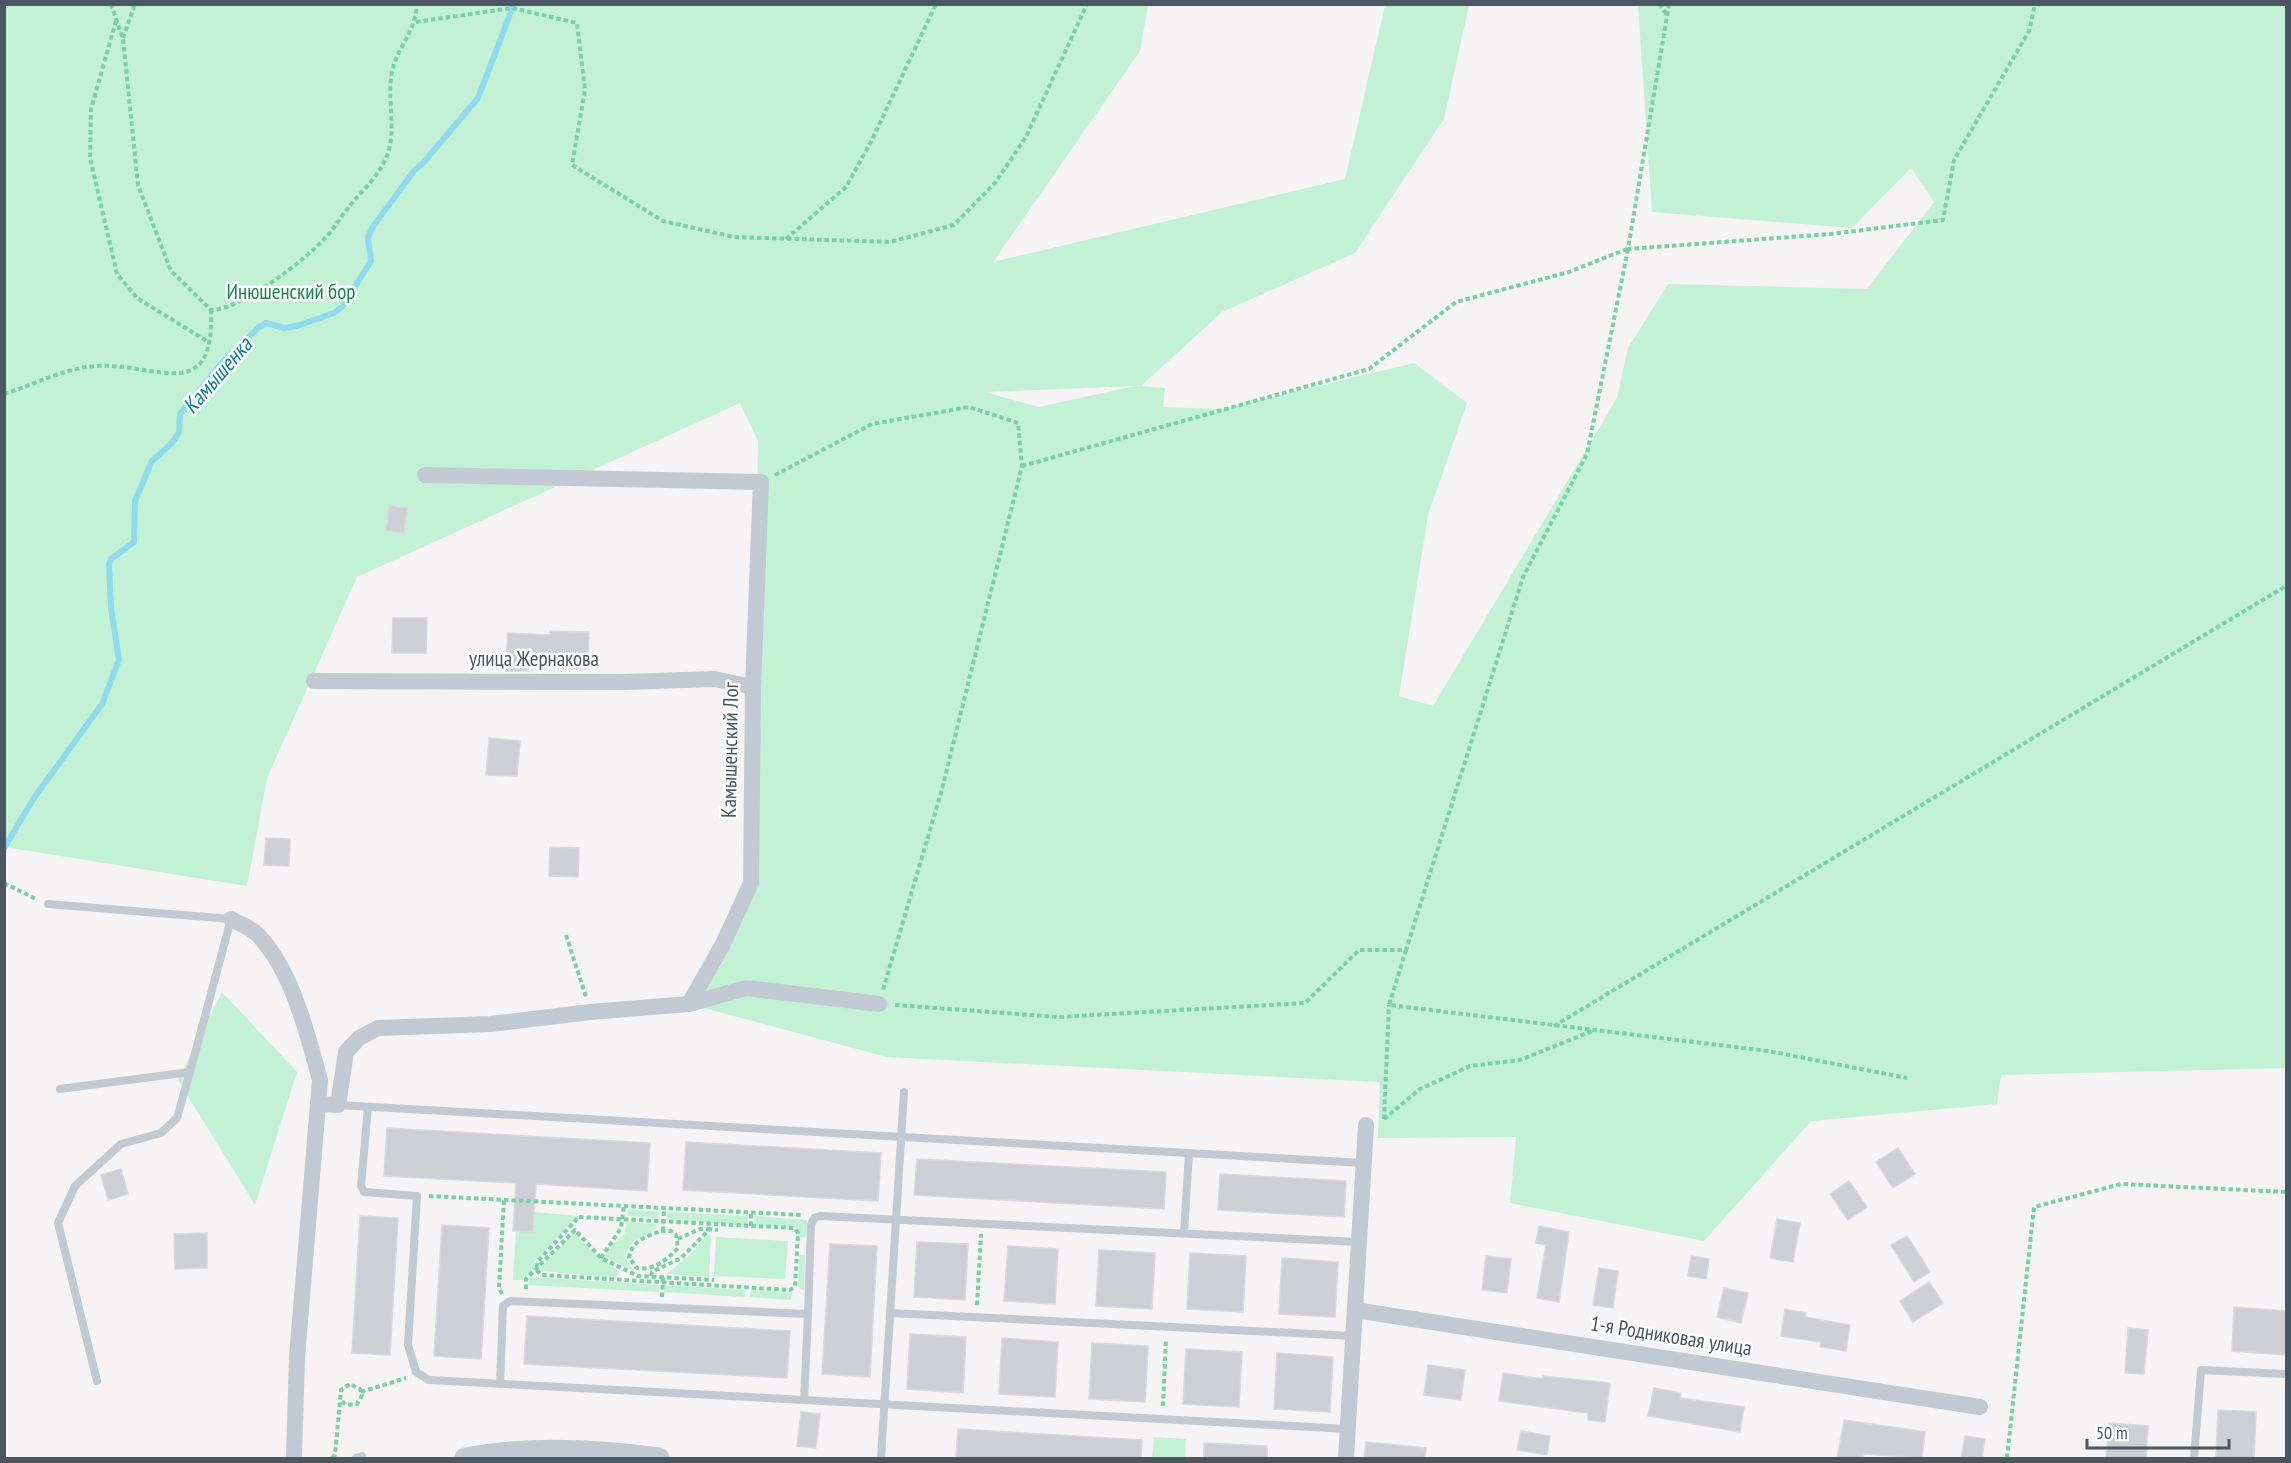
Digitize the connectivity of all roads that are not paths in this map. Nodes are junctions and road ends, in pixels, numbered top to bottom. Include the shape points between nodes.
1 (425, 475) dead end
2 (314, 681) dead end
3 (753, 687) junction
4 (48, 904) road end
5 (231, 919) junction
6 (689, 1004) junction
7 (879, 1004) road end
8 (190, 1072) junction
9 (60, 1089) dead end
10 (904, 1092) dead end
11 (318, 1104) junction
12 (338, 1105) junction
13 (368, 1107) junction
14 (1365, 1125) dead end
15 (901, 1136) junction
16 (1189, 1153) junction
17 (1364, 1162) junction
18 (896, 1220) junction
19 (1184, 1233) junction
20 (1359, 1242) junction
21 (1355, 1310) junction
22 (890, 1313) junction
23 (808, 1314) junction
24 (1354, 1336) junction
25 (2286, 1374) edge
26 (97, 1381) dead end
27 (500, 1384) junction
28 (804, 1400) junction
29 (884, 1404) junction
30 (1980, 1407) dead end
31 (1348, 1429) junction
32 (294, 1458) edge
33 (465, 1458) edge
34 (658, 1458) edge
35 (881, 1458) edge
36 (1346, 1458) edge
37 (2194, 1458) edge

1 - 3 street, Камышенский Лог via 761,482
2 - 3 street, улица Жернакова via 714,679
3 - 6 street, Камышенский Лог via 751,883
4 - 5 lane
5 - 8 lane
5 - 11 street via 257,933 276,957 309,1040 320,1080
6 - 7 street via 746,988
6 - 12 street via 491,1024 378,1028 359,1038 346,1052
8 - 9 lane
8 - 26 lane via 177,1118 161,1133 121,1144 75,1186 58,1223
10 - 15 lane
11 - 12 street
11 - 32 street via 297,1357
12 - 13 lane
13 - 15 lane
13 - 27 lane via 361,1186 364,1192 417,1196 408,1345 416,1372 429,1380
14 - 17 street
15 - 16 lane
15 - 18 lane
16 - 17 lane
16 - 19 lane
17 - 20 street
18 - 19 lane
18 - 22 lane
18 - 23 lane via 814,1218
19 - 20 lane
20 - 21 street
21 - 24 street
21 - 30 street, 1-я Родниковая улица
22 - 24 lane
22 - 29 lane
23 - 27 lane via 506,1302
23 - 28 lane
24 - 31 street
25 - 37 lane via 2201,1370
27 - 28 lane
28 - 29 lane
29 - 31 lane
29 - 35 lane
31 - 36 street
33 - 34 street via 497,1452 560,1450

